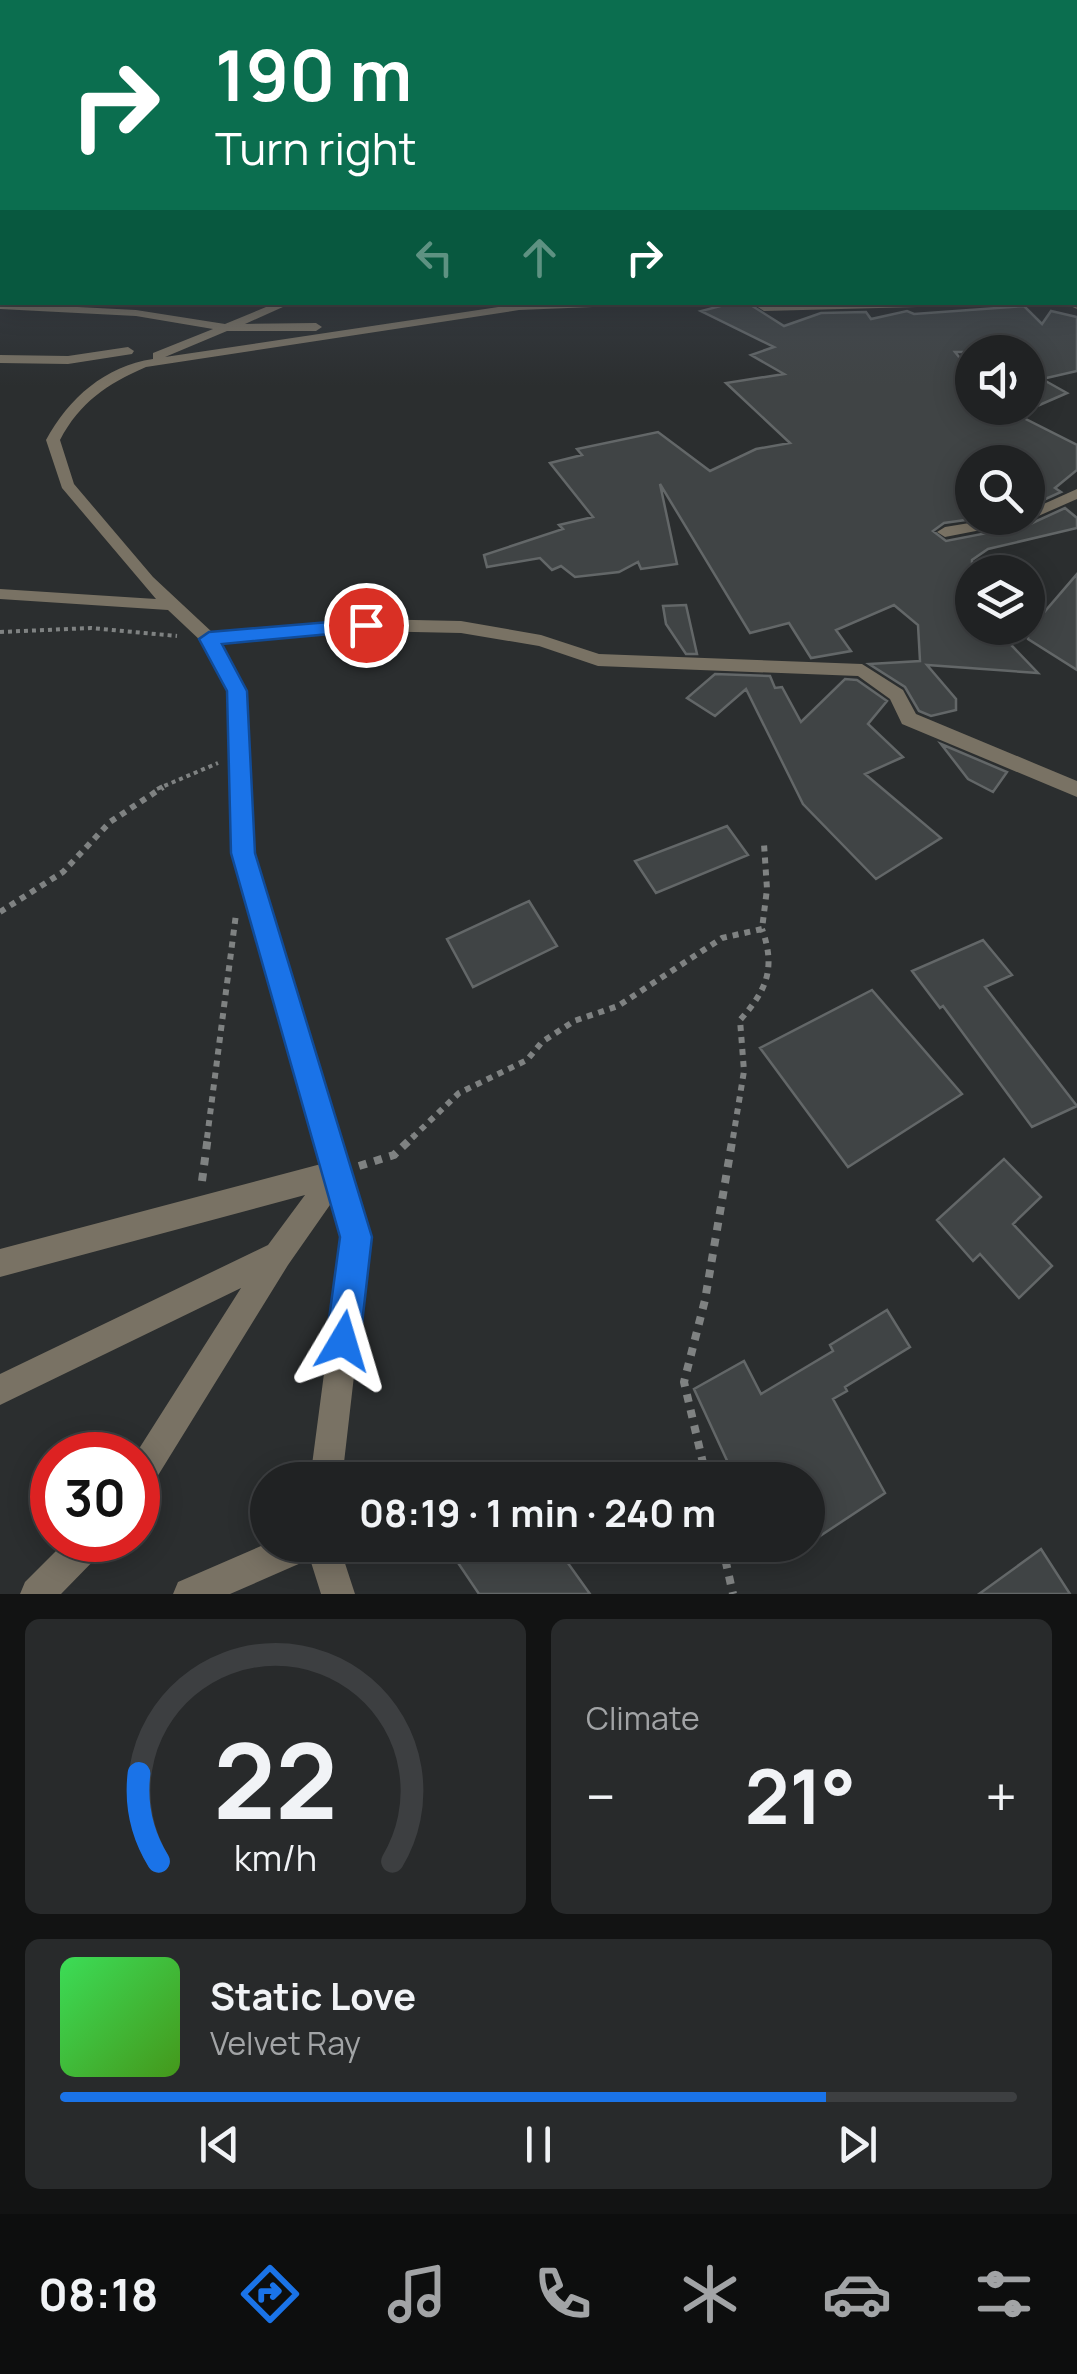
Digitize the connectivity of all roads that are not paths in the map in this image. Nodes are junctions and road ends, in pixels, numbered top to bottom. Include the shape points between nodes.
1 (282, 305) edge
2 (580, 305) edge
3 (760, 305) edge
4 (879, 305) edge
5 (0, 306) edge
6 (140, 308) edge
7 (388, 326) junction
8 (228, 328) junction
9 (0, 358) edge
10 (134, 361) junction
11 (1077, 493) edge
12 (1045, 508) edge
13 (955, 530) edge
14 (945, 532) dead end
15 (0, 594) edge
16 (172, 604) junction
17 (209, 639) junction
18 (1077, 789) edge
19 (337, 1174) junction
20 (278, 1255) junction
21 (0, 1264) edge
22 (0, 1390) edge
23 (160, 1444) edge
24 (328, 1462) edge
25 (68, 1562) edge
26 (264, 1562) edge
27 (328, 1562) edge
28 (37, 1594) edge
29 (190, 1594) edge
30 (338, 1594) edge

1 - 8 street
2 - 7 street
3 - 4 street
5 - 6 street
6 - 8 street
6 - 10 street
7 - 8 street
7 - 10 street
8 - 10 street
9 - 10 street
10 - 16 street via 70,407 52,440 67,485
11 - 12 street
13 - 14 street
15 - 16 street
16 - 17 street
17 - 18 street via 366,625 461,627 598,660 862,670 897,695 909,719
17 - 19 street via 237,691 243,853
19 - 20 street
19 - 21 street
19 - 24 street via 356,1237
20 - 22 street
20 - 23 street
25 - 28 street
26 - 29 street
27 - 30 street

